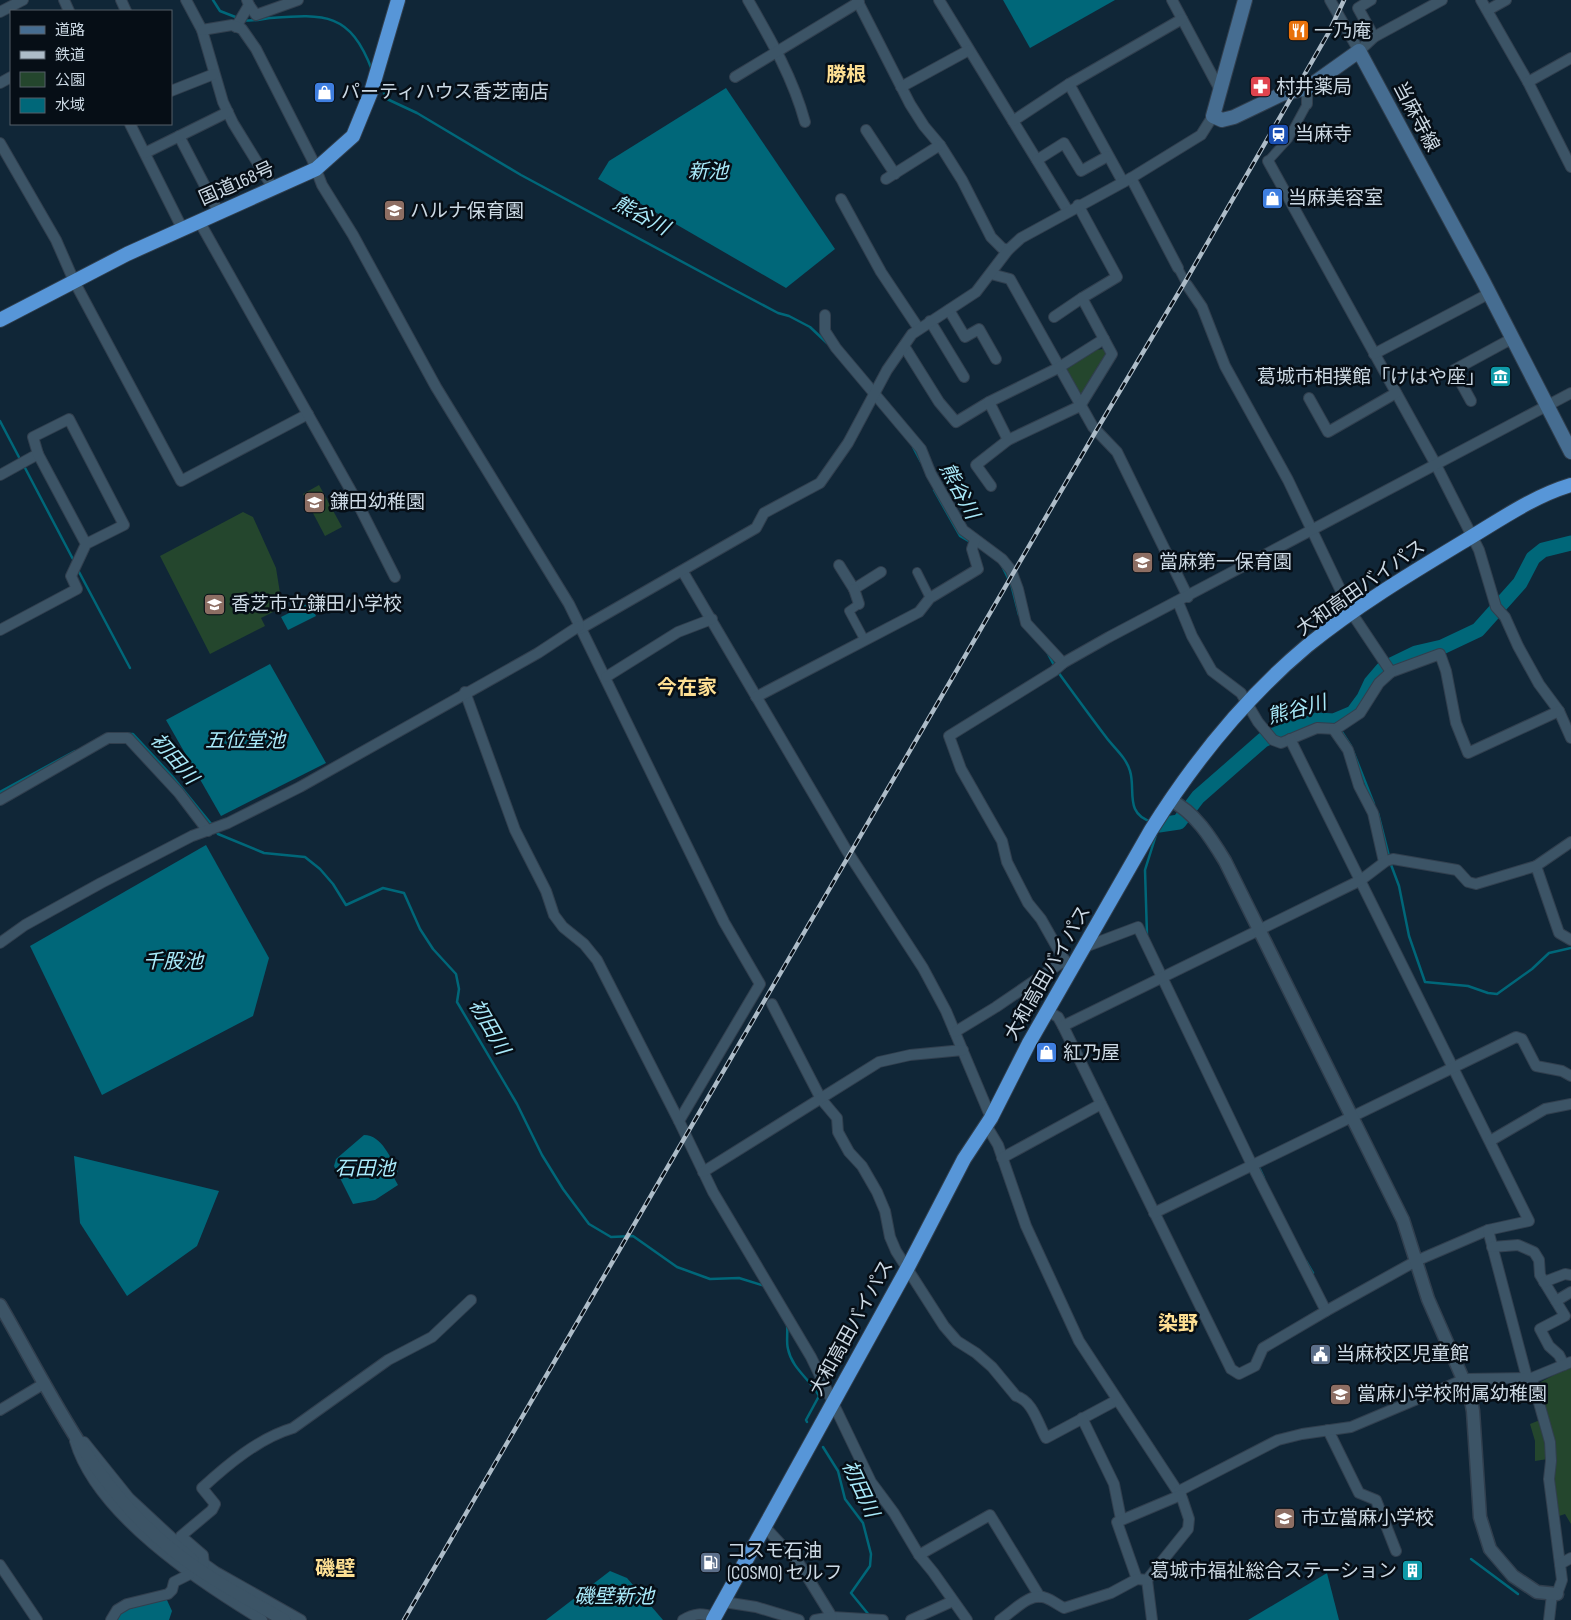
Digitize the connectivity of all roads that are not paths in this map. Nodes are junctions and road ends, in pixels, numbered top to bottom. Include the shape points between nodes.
1 (23, 0) edge
2 (186, 0) edge
3 (298, 0) edge
4 (398, 0) edge
5 (748, 0) edge
6 (939, 0) edge
7 (1172, 0) edge
8 (1245, 0) edge
9 (1330, 0) edge
10 (1371, 0) edge
11 (1442, 0) edge
12 (1481, 0) edge
13 (1506, 0) edge
14 (861, 2) edge
15 (247, 5) edge
16 (1488, 10) junction
17 (6, 11) edge
18 (1182, 19) junction
19 (236, 27) junction
20 (202, 30) junction
21 (1374, 37) junction
22 (969, 50) junction
23 (778, 51) junction
24 (1358, 51) junction
25 (1571, 58) edge
26 (214, 74) junction
27 (735, 77) dead end
28 (1528, 82) junction
29 (1069, 84) junction
30 (901, 87) junction
31 (1307, 88) junction
32 (1220, 90) junction
33 (172, 91) edge
34 (1307, 104) joint
35 (228, 112) junction
36 (1213, 116) junction
37 (1013, 121) junction
38 (805, 122) dead end
39 (131, 125) edge
40 (866, 130) dead end
41 (179, 136) junction
42 (0, 143) edge
43 (940, 145) junction
44 (145, 153) junction
45 (1108, 156) junction
46 (1037, 160) junction
47 (1268, 161) joint
48 (1571, 167) edge
49 (316, 169) junction
50 (1127, 180) junction
51 (273, 188) junction
52 (841, 199) dead end
53 (1078, 205) junction
54 (1068, 210) junction
55 (219, 213) junction
56 (199, 221) junction
57 (182, 228) junction
58 (1008, 250) junction
59 (1178, 268) joint
60 (991, 274) junction
61 (74, 281) junction
62 (1187, 285) joint
63 (1490, 293) junction
64 (1082, 298) junction
65 (949, 310) junction
66 (825, 315) dead end
67 (1054, 317) dead end
68 (0, 320) edge
69 (930, 321) junction
70 (919, 329) junction
71 (1104, 338) junction
72 (1513, 338) junction
73 (904, 346) junction
74 (1374, 354) junction
75 (996, 359) dead end
76 (1058, 368) junction
77 (964, 377) dead end
78 (1396, 393) junction
79 (1571, 393) edge
80 (873, 394) junction
81 (1309, 398) dead end
82 (989, 402) junction
83 (1471, 402) dead end
84 (1080, 406) junction
85 (1548, 406) junction
86 (308, 414) junction
87 (1008, 440) junction
88 (1571, 452) edge
89 (38, 454) junction
90 (1435, 463) junction
91 (0, 475) edge
92 (1571, 485) edge
93 (991, 486) dead end
94 (1312, 529) junction
95 (1472, 536) junction
96 (86, 544) junction
97 (973, 544) junction
98 (839, 565) dead end
99 (683, 572) junction
100 (881, 572) dead end
101 (917, 572) dead end
102 (395, 577) dead end
103 (854, 589) junction
104 (1188, 597) junction
105 (930, 598) junction
106 (1178, 602) junction
107 (859, 604) joint
108 (1352, 612) junction
109 (712, 619) junction
110 (580, 628) junction
111 (0, 630) edge
112 (864, 639) junction
113 (1063, 663) junction
114 (1388, 668) junction
115 (606, 677) junction
116 (465, 692) junction
117 (756, 697) junction
118 (1247, 704) junction
119 (1559, 711) junction
120 (1338, 728) junction
121 (1571, 738) edge
122 (1290, 739) junction
123 (0, 800) edge
124 (1172, 805) junction
125 (212, 829) junction
126 (1571, 842) edge
127 (1388, 861) junction
128 (1536, 866) junction
129 (1361, 880) junction
130 (1260, 930) junction
131 (1571, 940) edge
132 (0, 943) edge
133 (1084, 947) junction
134 (1068, 966) junction
135 (1161, 978) junction
136 (772, 1004) dead end
137 (1048, 1012) junction
138 (1063, 1026) junction
139 (955, 1032) junction
140 (962, 1050) junction
141 (1453, 1067) junction
142 (1571, 1076) edge
143 (821, 1100) junction
144 (1101, 1104) junction
145 (1571, 1104) edge
146 (1352, 1117) junction
147 (678, 1121) junction
148 (988, 1122) junction
149 (1490, 1141) junction
150 (1002, 1158) junction
151 (1252, 1166) junction
152 (703, 1172) junction
153 (1154, 1213) junction
154 (1488, 1230) junction
155 (1492, 1247) junction
156 (1416, 1261) junction
157 (908, 1267) junction
158 (1571, 1275) edge
159 (1544, 1282) junction
160 (1571, 1292) edge
161 (471, 1300) dead end
162 (1556, 1301) junction
163 (0, 1305) edge
164 (1326, 1311) junction
165 (1568, 1363) edge
166 (1530, 1378) junction
167 (1465, 1379) junction
168 (45, 1383) junction
169 (1117, 1400) junction
170 (834, 1402) junction
171 (0, 1410) edge
172 (1082, 1418) junction
173 (71, 1428) junction
174 (1328, 1430) junction
175 (1180, 1493) junction
176 (1121, 1518) junction
177 (765, 1527) junction
178 (1396, 1551) dead end
179 (919, 1555) junction
180 (1571, 1558) edge
181 (204, 1564) junction
182 (1560, 1564) junction
183 (0, 1565) edge
184 (190, 1574) junction
185 (1142, 1580) junction
186 (1555, 1594) junction
187 (1040, 1597) junction
188 (724, 1602) junction
189 (953, 1602) junction
190 (832, 1617) junction
191 (713, 1619) edge
192 (37, 1620) edge
193 (111, 1620) edge
194 (262, 1620) edge
195 (284, 1620) edge
196 (301, 1620) edge
197 (683, 1620) edge
198 (799, 1620) edge
199 (815, 1620) edge
200 (882, 1620) edge
201 (911, 1620) edge
202 (967, 1620) edge
203 (1002, 1620) edge
204 (1152, 1620) edge
205 (1549, 1620) edge

1 - 17 street
2 - 20 street
3 - 15 street via 256,15
4 - 49 highway, 国道168号 via 371,92 353,136
5 - 23 street
6 - 22 street
7 - 18 street
8 - 32 main road
9 - 24 street
10 - 21 street via 1358,8
11 - 21 street
12 - 16 street
13 - 16 street
14 - 23 street
14 - 30 street
15 - 19 street
16 - 28 street
18 - 29 street
18 - 32 street
19 - 20 street
19 - 49 street via 242,30 270,73
20 - 26 street
21 - 24 street
22 - 30 street
22 - 37 street
23 - 27 street
23 - 38 street
24 - 31 main road
24 - 63 main road, 当麻寺線
25 - 28 street
26 - 33 street
26 - 35 street
28 - 48 street
29 - 37 street
29 - 45 street
30 - 43 street via 924,126
31 - 34 street
31 - 36 main road via 1282,94 1234,117 1222,120
32 - 36 main road
34 - 47 street via 1288,139
35 - 41 street
35 - 51 street
36 - 50 street via 1200,135
37 - 46 street
39 - 44 street
40 - 43 street via 890,176
41 - 44 street
41 - 55 street
42 - 61 street via 56,240
43 - 58 street via 992,237
44 - 57 street
45 - 46 street via 1081,171 1064,143
45 - 50 street
46 - 54 street
47 - 74 street
49 - 51 highway, 国道168号
49 - 110 street via 436,387 569,604
50 - 53 street
50 - 59 street
51 - 55 highway, 国道168号
52 - 70 street via 881,272
53 - 54 street
53 - 64 street via 1117,277
54 - 58 street via 1021,238
55 - 56 highway, 国道168号
56 - 57 highway, 国道168号
56 - 86 street
57 - 61 highway, 国道168号
58 - 60 street
59 - 62 street
60 - 65 street via 976,292
60 - 76 street via 1010,278
61 - 68 highway, 国道168号
61 - 86 street via 181,481
62 - 94 street via 1202,307 1225,366 1267,439
63 - 72 main road, 当麻寺線
63 - 74 street
64 - 67 street
64 - 71 street
65 - 69 street
65 - 75 street via 965,337 979,329
66 - 80 street via 825,331
69 - 70 street
69 - 77 street
70 - 73 street
71 - 76 street
71 - 84 street via 1112,354
72 - 83 street via 1454,370
72 - 85 main road, 当麻寺線
73 - 80 street
73 - 82 street via 939,402 956,422
74 - 78 street
76 - 82 street
76 - 84 street
78 - 81 street via 1328,432
78 - 90 street
79 - 85 street
80 - 97 street via 921,449 931,474
80 - 99 street via 848,443 820,483 764,513 756,528
82 - 87 street
84 - 87 street
84 - 104 street via 1093,427 1117,452
85 - 88 main road, 当麻寺線
85 - 90 street
86 - 102 street
87 - 93 street via 976,465
89 - 91 street
89 - 96 street
89 - 96 street via 33,437 69,419 124,525
90 - 94 street
90 - 95 street
92 - 95 highway, 大和高田バイパス via 1516,509
94 - 104 street
94 - 108 street
95 - 108 highway, 大和高田バイパス
95 - 119 street via 1498,609 1539,684
96 - 111 street via 71,576 78,589
97 - 105 street via 978,569
97 - 113 street via 1002,559 1011,570 1026,623
98 - 103 street
99 - 109 street
99 - 110 street
100 - 103 street
101 - 105 street
103 - 107 street
104 - 106 street
105 - 112 street via 919,612
106 - 113 street
106 - 118 street via 1212,671 1241,693
107 - 112 street via 849,610
108 - 114 street
108 - 118 highway, 大和高田バイパス via 1306,647
109 - 115 street via 678,632
109 - 117 street
110 - 115 street
110 - 116 street
112 - 117 street
113 - 134 street via 949,736 961,769 1002,841 1007,862 1028,903
114 - 119 street via 1440,654 1456,723 1468,753
114 - 120 street via 1360,713
115 - 147 street via 724,922 760,984
116 - 125 street via 300,787
116 - 147 street via 515,830 546,891 554,915 597,960
117 - 139 street via 847,851 922,968
118 - 122 street via 1272,740 1281,743
118 - 124 highway, 大和高田バイパス via 1209,748
119 - 121 street
120 - 122 street via 1317,728
120 - 127 street via 1373,813
122 - 129 street
123 - 125 street via 108,738 128,738
124 - 130 street via 1204,828 1225,861
124 - 133 highway, 大和高田バイパス via 1151,830
125 - 132 street via 192,836 102,883 25,925
126 - 128 street
127 - 128 street via 1457,870 1468,882 1476,884
127 - 129 street
128 - 131 street via 1559,933
129 - 130 street
129 - 141 street
130 - 135 street
130 - 146 street
133 - 134 highway, 大和高田バイパス
133 - 135 street via 1138,927
134 - 137 highway, 大和高田バイパス
134 - 139 street
135 - 138 street
135 - 151 street
136 - 143 street
137 - 138 street via 1058,1017
137 - 148 highway, 大和高田バイパス
138 - 144 street
139 - 140 street
140 - 143 street via 879,1062
140 - 148 street
141 - 142 street via 1516,1037 1522,1039 1536,1066
141 - 146 street
141 - 149 street
143 - 152 street
143 - 157 street via 837,1118 838,1132 877,1192 890,1237
144 - 150 street
144 - 153 street
145 - 149 street via 1545,1109
146 - 151 street
146 - 156 street via 1403,1220
147 - 152 street
148 - 150 street
148 - 157 highway, 大和高田バイパス via 964,1159
149 - 154 street via 1529,1221
150 - 169 street via 1026,1226 1079,1341
151 - 153 street
151 - 164 street
152 - 170 street via 744,1247 793,1324
153 - 164 street via 1231,1369 1239,1374 1255,1366 1263,1348
154 - 155 street
154 - 156 street
155 - 159 street via 1518,1245 1534,1252
155 - 166 street
156 - 164 street
156 - 167 street via 1428,1299
157 - 170 highway, 大和高田バイパス
157 - 172 street via 944,1326 957,1341 992,1367 1016,1396 1022,1398 1038,1417 1046,1438
158 - 159 street
159 - 162 street
160 - 162 street
161 - 181 street via 432,1337 388,1360 293,1428 256,1447 202,1488 214,1504 212,1510 181,1536 203,1555
162 - 165 street via 1566,1316 1540,1329 1550,1348
163 - 168 street
165 - 166 street
166 - 167 street
166 - 182 street via 1550,1442 1549,1479
167 - 174 street via 1351,1428
167 - 186 street via 1474,1410 1480,1517 1490,1549 1513,1576 1537,1592
168 - 171 street
168 - 173 street
169 - 172 street
169 - 175 street
170 - 177 highway, 大和高田バイパス
170 - 179 street via 871,1482
172 - 176 street via 1114,1484
173 - 181 street via 130,1498 163,1531
173 - 184 street via 78,1452 105,1493 149,1541
173 - 195 street via 105,1480 155,1536 211,1578
174 - 175 street via 1278,1440
174 - 178 street via 1359,1493 1376,1500
175 - 176 street
175 - 185 street via 1188,1529
176 - 185 street via 1117,1522
177 - 188 highway, 大和高田バイパス
177 - 190 street via 800,1565
179 - 187 street via 990,1515
179 - 189 street
180 - 182 street
181 - 196 street
182 - 186 street via 1562,1580
183 - 192 street
184 - 193 street via 174,1582 168,1594 121,1607
184 - 194 street
185 - 187 street via 1064,1608
185 - 204 street
186 - 205 street
187 - 203 street via 1028,1599
188 - 191 highway, 大和高田バイパス
188 - 198 street via 756,1607
189 - 201 street
189 - 202 street
190 - 199 street
190 - 200 street
191 - 197 street via 703,1613

